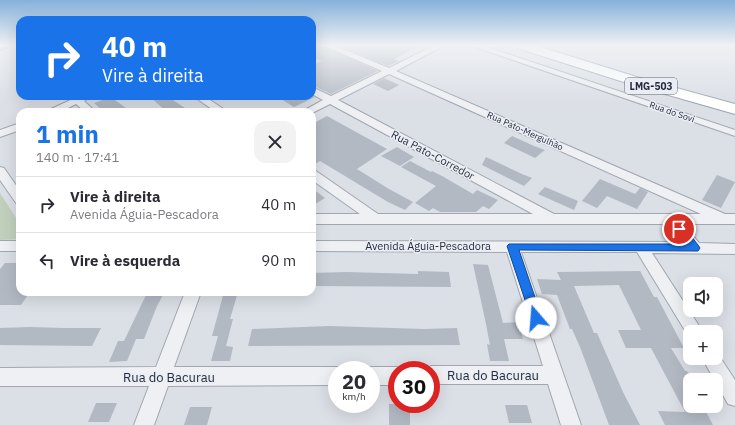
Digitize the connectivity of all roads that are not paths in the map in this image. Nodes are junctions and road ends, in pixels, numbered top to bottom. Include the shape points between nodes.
1 (374, 65) edge
2 (399, 65) edge
3 (532, 65) edge
4 (584, 65) edge
5 (389, 71) junction
6 (316, 92) edge
7 (78, 100) edge
8 (204, 100) edge
9 (331, 100) junction
10 (61, 108) edge
11 (217, 108) edge
12 (314, 108) edge
13 (735, 109) edge
14 (16, 128) edge
15 (735, 133) edge
16 (0, 134) edge
17 (0, 172) edge
18 (316, 177) edge
19 (16, 194) edge
20 (374, 218) junction
21 (316, 219) edge
22 (672, 219) junction
23 (729, 219) edge
24 (553, 220) junction
25 (0, 246) edge
26 (16, 246) edge
27 (316, 246) edge
28 (512, 246) junction
29 (641, 247) junction
30 (695, 248) junction
31 (735, 249) edge
32 (192, 296) edge
33 (691, 325) edge
34 (715, 365) edge
35 (440, 375) edge
36 (555, 375) junction
37 (328, 376) edge
38 (0, 377) edge
39 (162, 377) junction
40 (735, 397) edge
41 (144, 425) edge
42 (571, 425) edge

1 - 5 street, Rua Pato-Mergulhão
2 - 5 street
3 - 15 street, Rua do Sovi
4 - 13 main road, LMG-503
5 - 9 street
5 - 23 street, Rua Pato-Mergulhão
6 - 9 street, Rua Pato-Corredor
7 - 10 street
8 - 11 street
9 - 12 street
9 - 24 street, Rua Pato-Corredor
14 - 16 street
17 - 19 street
18 - 20 street
20 - 21 street
20 - 24 street
22 - 23 street
22 - 24 street
22 - 30 street
25 - 26 street
27 - 28 street, Avenida Águia-Pescadora
28 - 29 street, Avenida Águia-Pescadora
28 - 36 street
29 - 30 street, Avenida Águia-Pescadora
29 - 33 street
30 - 31 street, Avenida Águia-Pescadora
32 - 39 street
34 - 40 street
35 - 36 street, Rua do Bacurau
36 - 42 street
37 - 39 street, Rua do Bacurau
38 - 39 street, Rua do Bacurau
39 - 41 street

